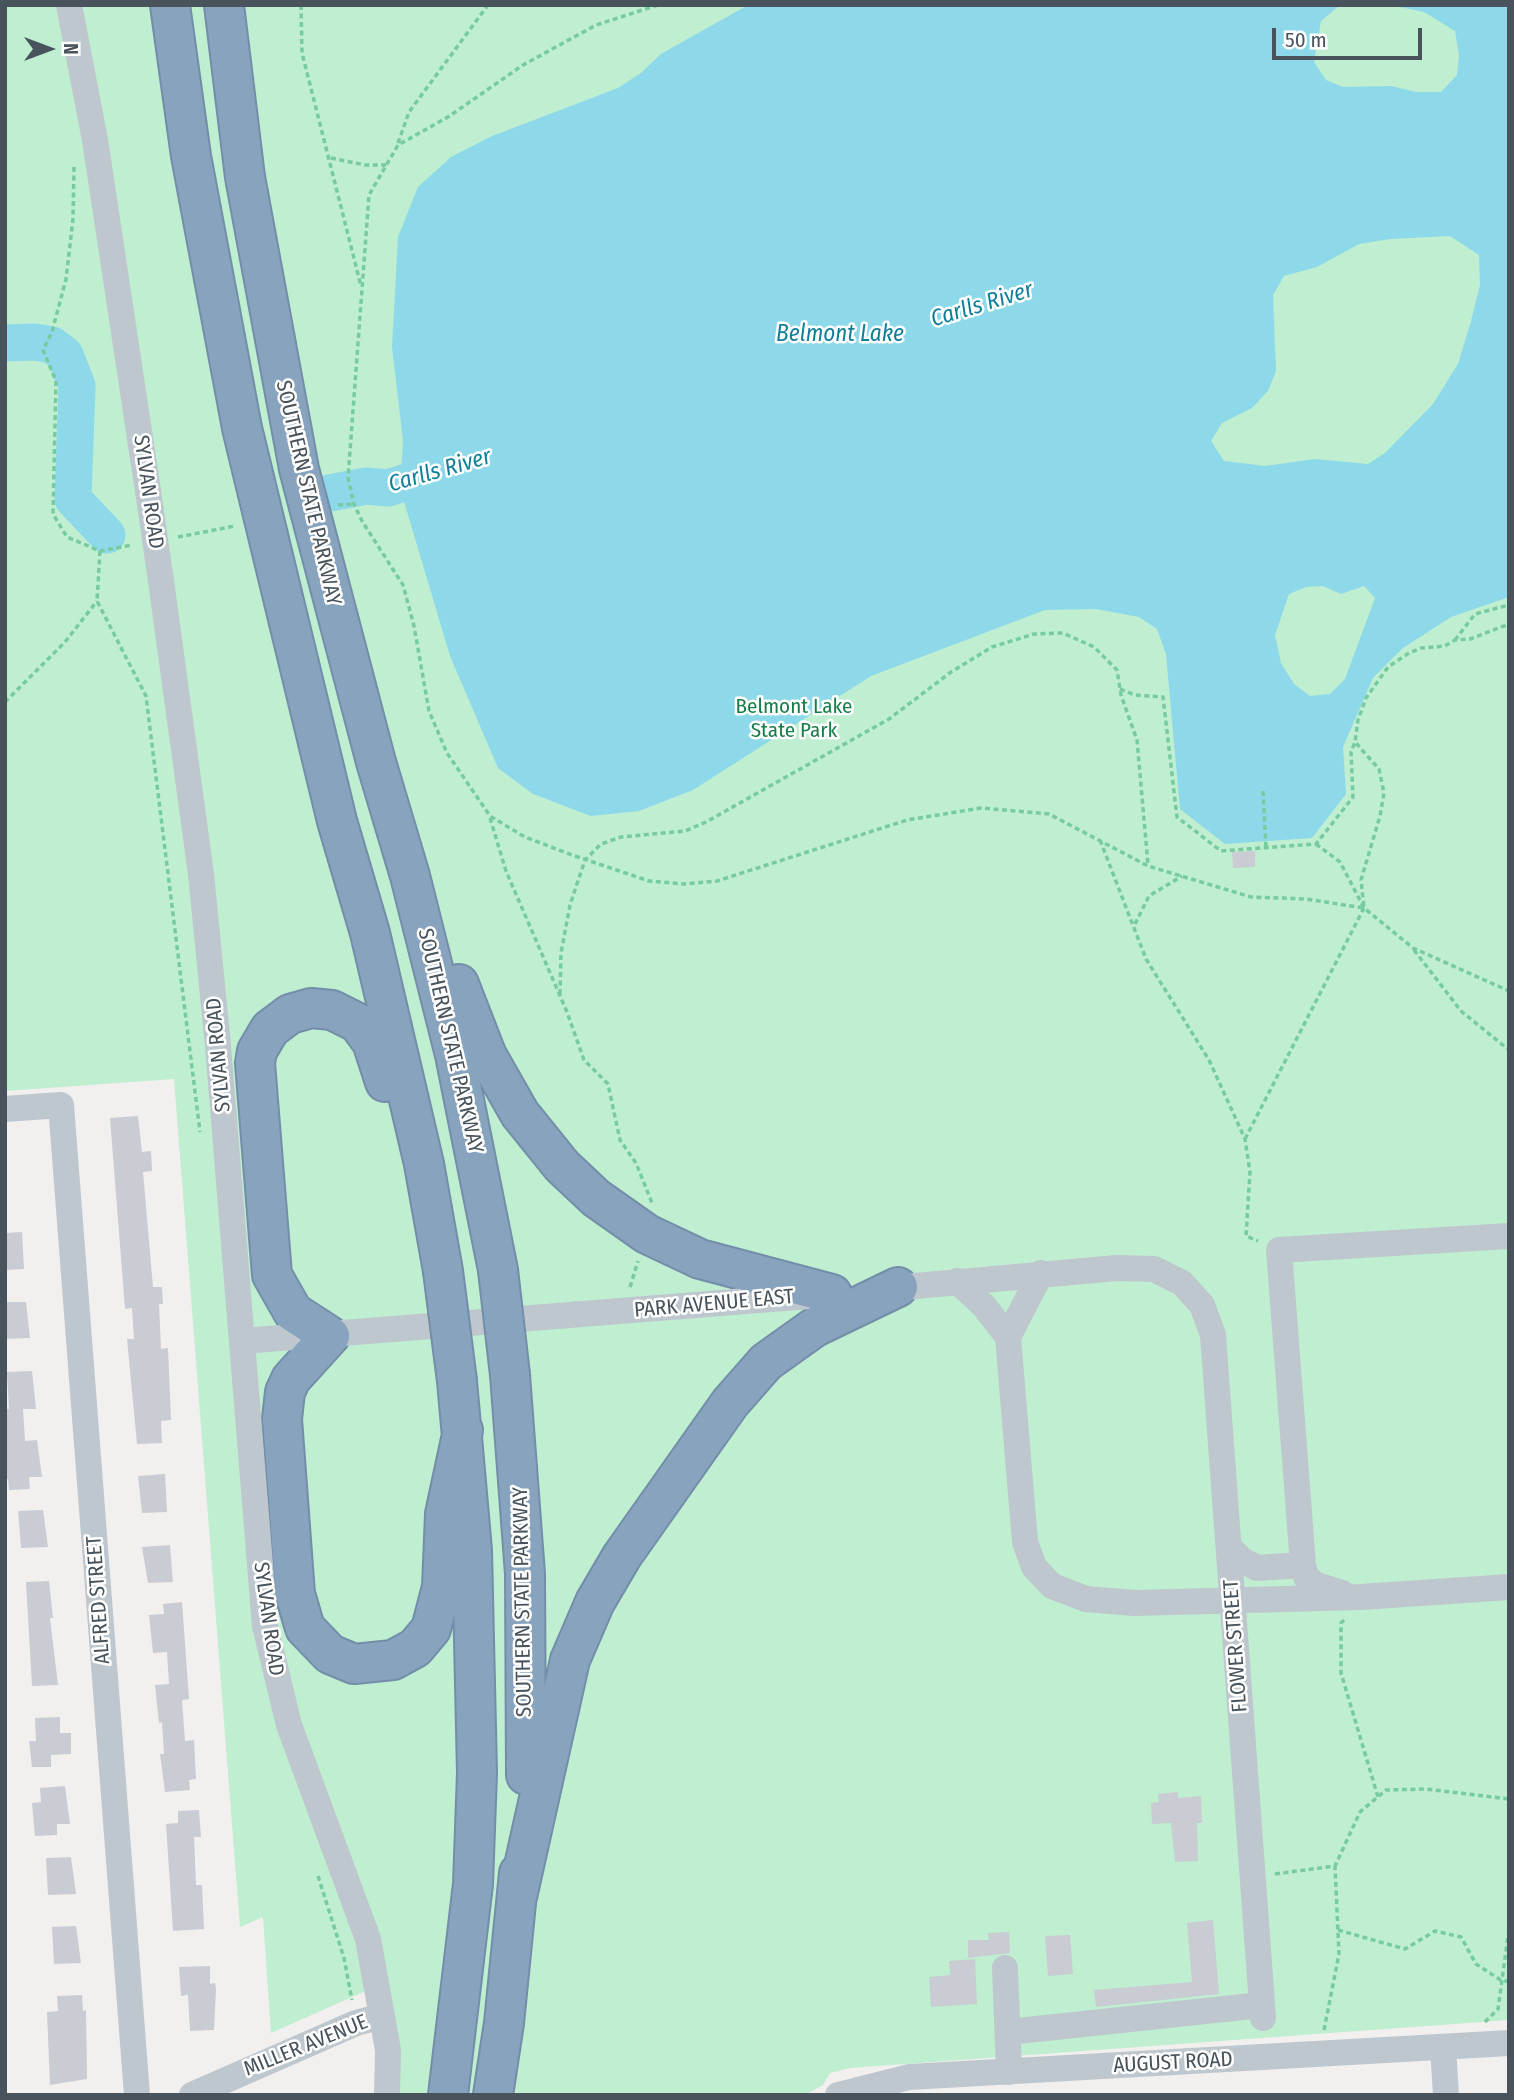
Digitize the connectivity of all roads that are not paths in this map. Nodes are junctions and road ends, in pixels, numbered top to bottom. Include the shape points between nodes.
1 (69, 5) edge
2 (148, 5) edge
3 (170, 5) edge
4 (224, 5) edge
5 (240, 5) edge
6 (237, 128) junction
7 (191, 156) junction
8 (410, 876) junction
9 (5, 1110) edge
10 (424, 1164) junction
11 (1509, 1236) edge
12 (1041, 1273) junction
13 (957, 1281) junction
14 (1182, 1283) joint
15 (898, 1287) junction
16 (832, 1294) junction
17 (330, 1336) junction
18 (1008, 1337) junction
19 (242, 1341) junction
20 (463, 1430) junction
21 (1228, 1547) junction
22 (1303, 1565) junction
23 (1509, 1587) edge
24 (1366, 1597) junction
25 (1233, 1600) junction
26 (517, 1897) junction
27 (1005, 1968) dead end
28 (382, 2016) junction
29 (1009, 2032) junction
30 (1509, 2043) edge
31 (1443, 2048) junction
32 (1010, 2072) junction
33 (137, 2095) edge
34 (192, 2095) edge
35 (387, 2095) edge
36 (448, 2095) edge
37 (493, 2095) edge
38 (838, 2095) edge
39 (1446, 2095) edge

1 - 19 street, SYLVAN ROAD, bridge via 95,140 201,874
2 - 7 highway via 153,36
3 - 7 highway
4 - 6 highway, SOUTHERN STATE PARKWAY
5 - 6 highway
6 - 8 highway, SOUTHERN STATE PARKWAY via 299,469
7 - 10 highway via 267,539 337,821 370,933
8 - 16 highway via 495,1073 526,1123 562,1166 613,1212 681,1251
8 - 26 highway, SOUTHERN STATE PARKWAY, bridge via 455,1055 498,1270 510,1375 523,1508 527,1640 526,1768
9 - 33 street, ALFRED STREET via 61,1105
10 - 17 highway via 386,1088 372,1042 358,1023 342,1013 311,1009 290,1014 270,1029 257,1051 254,1075 272,1275 293,1312
10 - 20 highway, bridge
11 - 22 street via 1279,1250
12 - 13 street, PARK AVENUE EAST
12 - 14 street, PARK AVENUE EAST via 1154,1269
12 - 18 street
13 - 15 street, PARK AVENUE EAST
13 - 18 street
14 - 21 street, FLOWER STREET via 1202,1305 1213,1335
15 - 16 street, PARK AVENUE EAST
15 - 26 highway via 815,1327 760,1368 622,1556 595,1602 570,1660
16 - 17 street, PARK AVENUE EAST
17 - 19 street, PARK AVENUE EAST
17 - 20 highway via 291,1379 282,1419 297,1602 305,1628 330,1654 354,1664 393,1660 415,1648 431,1629 441,1595 446,1514
18 - 25 street via 1021,1518 1029,1556 1042,1578 1068,1594 1099,1601
19 - 28 street, SYLVAN ROAD via 262,1601 271,1656 302,1765 361,1916
20 - 36 highway via 474,1591 477,1773 471,1911
21 - 22 street via 1257,1568
21 - 25 street, FLOWER STREET
22 - 24 street via 1306,1577 1316,1585
23 - 24 street
24 - 25 street
25 - 29 street, FLOWER STREET via 1263,2012
26 - 37 highway, SOUTHERN STATE PARKWAY
27 - 29 street
28 - 34 street, MILLER AVENUE via 356,2023
28 - 35 street, SYLVAN ROAD via 388,2050
29 - 32 street
30 - 31 street, AUGUST ROAD
31 - 32 street, AUGUST ROAD
31 - 39 street
32 - 38 street, AUGUST ROAD via 909,2077

